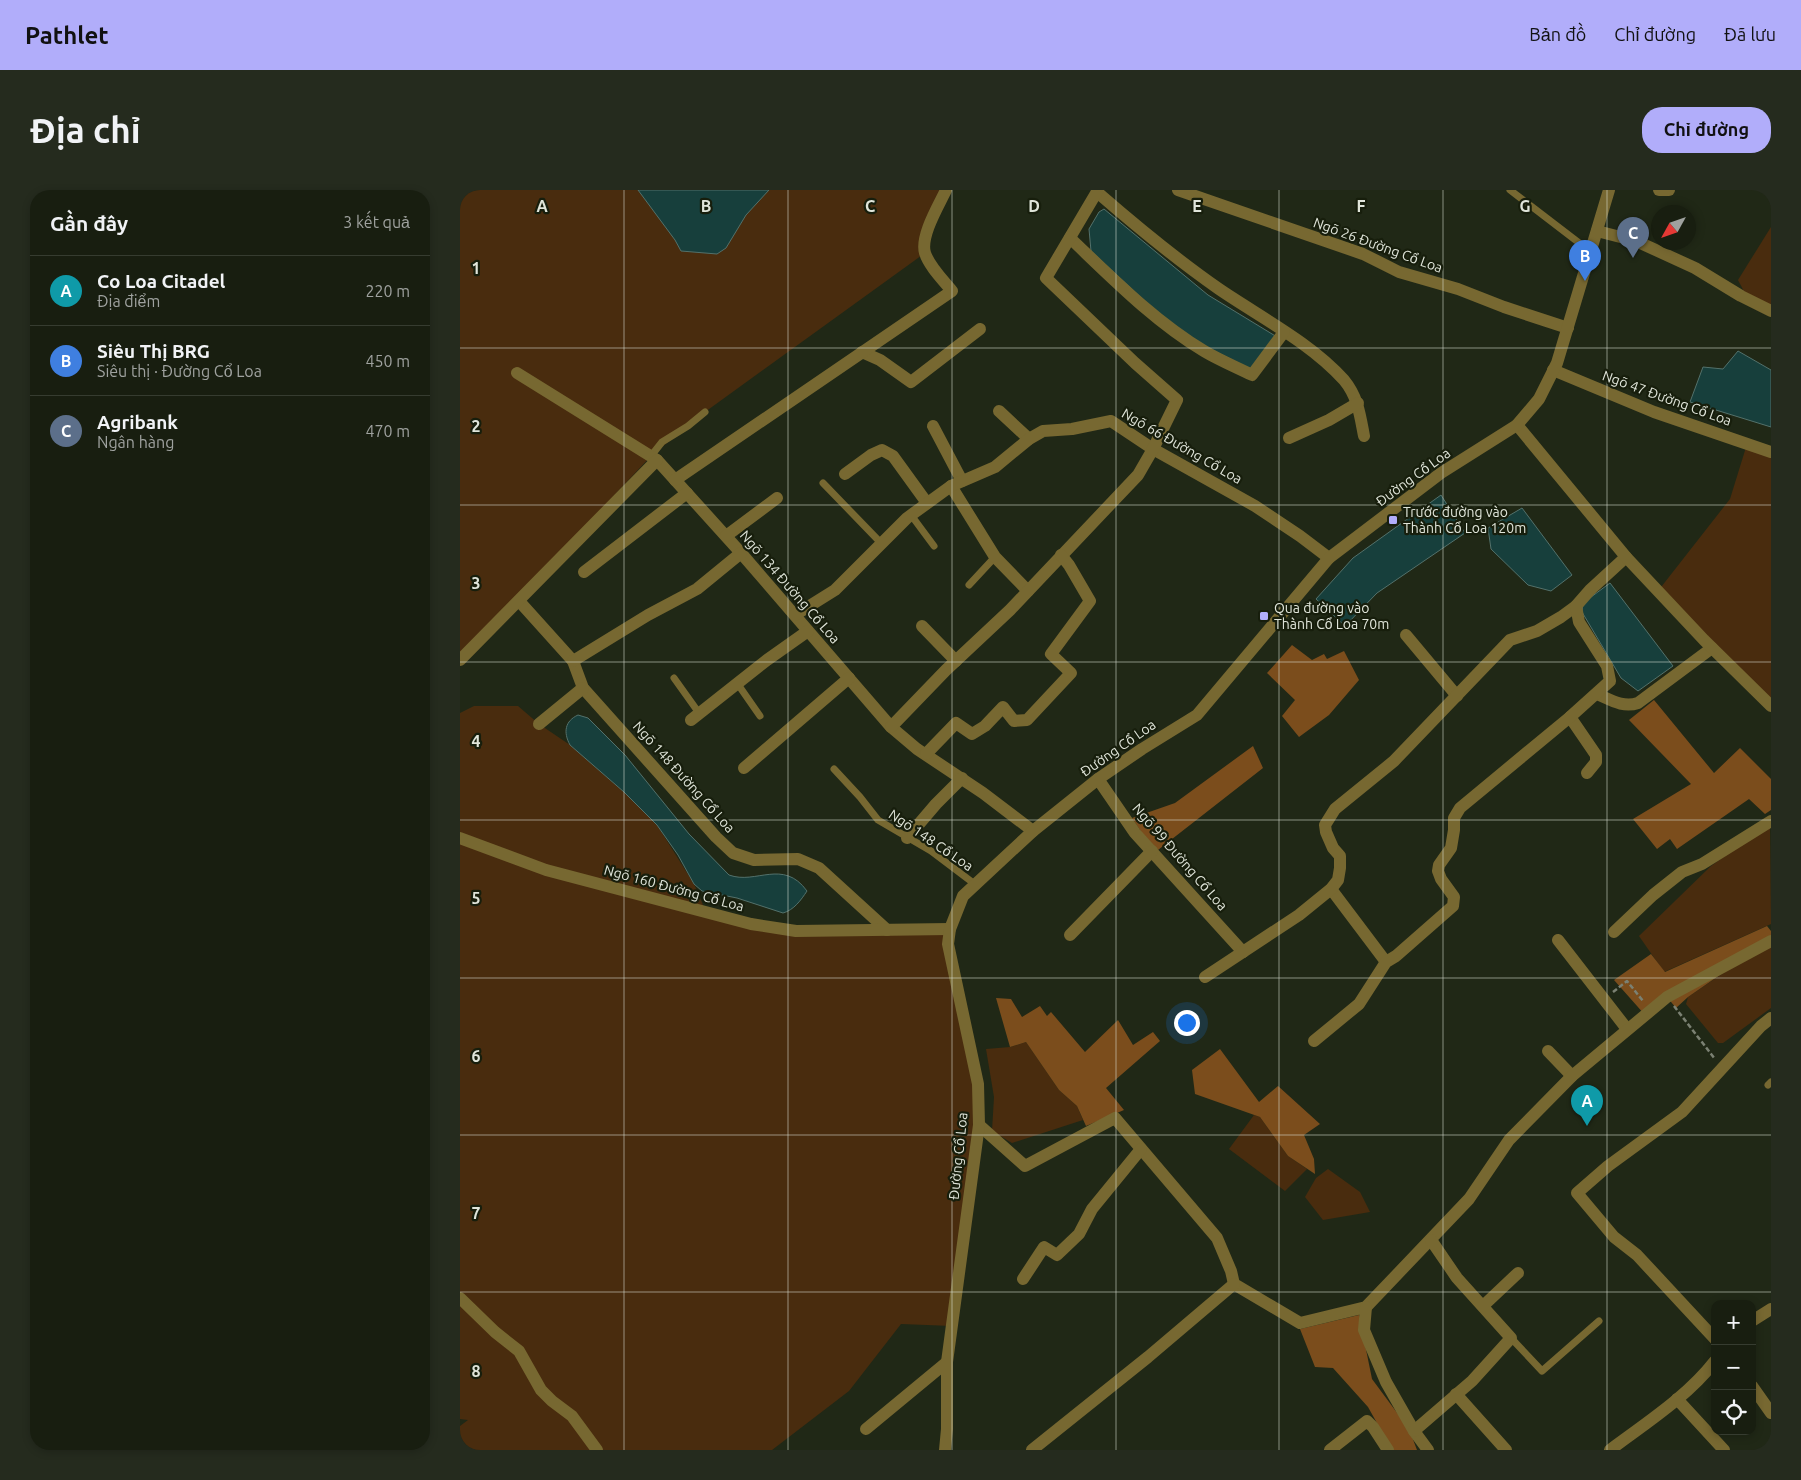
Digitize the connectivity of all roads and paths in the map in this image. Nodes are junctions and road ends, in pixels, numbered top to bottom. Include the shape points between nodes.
1 (946, 190) edge
2 (1178, 190) edge
3 (1510, 190) edge
4 (1609, 190) edge
5 (1659, 190) edge
6 (1669, 190) edge
7 (1097, 191) edge
8 (1597, 231) junction
9 (1070, 238) junction
10 (1591, 252) junction
11 (1771, 311) edge
12 (1568, 328) junction
13 (980, 330) dead end
14 (1284, 332) junction
15 (862, 352) junction
16 (1553, 370) junction
17 (518, 373) dead end
18 (1358, 403) junction
19 (998, 411) dead end
20 (705, 412) dead end
21 (933, 426) dead end
22 (1517, 426) junction
23 (1364, 436) dead end
24 (1289, 438) dead end
25 (1028, 439) junction
26 (1154, 449) junction
27 (1771, 452) edge
28 (654, 458) junction
29 (845, 474) dead end
30 (675, 480) junction
31 (823, 482) dead end
32 (957, 483) junction
33 (687, 493) junction
34 (777, 498) dead end
35 (927, 503) junction
36 (911, 515) junction
37 (726, 536) junction
38 (881, 543) junction
39 (934, 546) dead end
40 (741, 553) junction
41 (1061, 555) junction
42 (996, 557) junction
43 (1626, 557) junction
44 (1329, 558) junction
45 (584, 572) dead end
46 (969, 585) dead end
47 (1028, 591) junction
48 (519, 601) junction
49 (1576, 606) junction
50 (795, 615) junction
51 (922, 626) dead end
52 (808, 631) junction
53 (1406, 635) dead end
54 (1712, 648) junction
55 (460, 660) edge
56 (573, 661) junction
57 (956, 661) junction
58 (674, 678) dead end
59 (849, 678) junction
60 (737, 683) junction
61 (583, 688) junction
62 (1597, 694) junction
63 (1457, 696) junction
64 (1771, 706) edge
65 (695, 716) joint
66 (760, 716) dead end
67 (1570, 718) junction
68 (539, 724) dead end
69 (891, 727) junction
70 (926, 754) junction
71 (744, 768) dead end
72 (834, 769) dead end
73 (1587, 772) dead end
74 (962, 778) junction
75 (1098, 779) junction
76 (1771, 821) edge
77 (1033, 831) junction
78 (460, 838) edge
79 (907, 838) junction
80 (1152, 851) junction
81 (976, 885) junction
82 (1331, 889) junction
83 (950, 929) junction
84 (887, 930) junction
85 (1614, 932) dead end
86 (1070, 935) dead end
87 (1558, 940) dead end
88 (1771, 941) edge
89 (1243, 952) junction
90 (1386, 962) junction
91 (1205, 976) dead end
92 (1608, 996) dead end
93 (1667, 997) junction
94 (1651, 1010) junction
95 (1771, 1018) edge
96 (1627, 1029) junction
97 (1314, 1041) dead end
98 (1548, 1051) dead end
99 (1722, 1068) junction
100 (1572, 1076) junction
101 (979, 1125) junction
102 (1141, 1148) junction
103 (1431, 1240) junction
104 (1518, 1273) dead end
105 (1023, 1279) dead end
106 (1234, 1284) junction
107 (460, 1298) edge
108 (1483, 1306) junction
109 (1366, 1307) junction
110 (1771, 1309) edge
111 (1756, 1318) edge
112 (1599, 1321) dead end
113 (1711, 1335) edge
114 (1510, 1338) junction
115 (947, 1362) junction
116 (1711, 1366) edge
117 (1755, 1390) edge
118 (1456, 1394) junction
119 (1677, 1399) junction
120 (1771, 1413) edge
121 (866, 1429) dead end
122 (1414, 1431) junction
123 (597, 1450) edge
124 (945, 1450) edge
125 (1032, 1450) edge
126 (1330, 1450) edge
127 (1388, 1450) edge
128 (1428, 1450) edge
129 (1506, 1450) edge
130 (1610, 1450) edge
131 (1724, 1450) edge

1 - 15 street via 924,247 927,258 952,292
2 - 12 street, Ngõ 26 Đường Cổ Loa via 1363,254 1399,272
3 - 10 lane
4 - 8 street, Đường Cổ Loa
5 - 6 street
7 - 9 street
7 - 14 street via 1173,256
8 - 10 street, Đường Cổ Loa
8 - 11 street via 1636,242 1695,268
9 - 14 street via 1114,281 1168,326 1205,351 1252,375
9 - 26 street via 1046,278 1177,400
10 - 12 street, Đường Cổ Loa
12 - 16 street, Đường Cổ Loa
13 - 15 street via 911,382 880,360
14 - 18 street via 1303,343 1344,381
15 - 30 street
16 - 22 street, Đường Cổ Loa via 1539,399
16 - 27 street, Ngõ 47 Đường Cổ Loa via 1654,412
17 - 28 street, Ngõ 134 Đường Cổ Loa
18 - 23 street
18 - 24 street
19 - 25 street
20 - 28 lane via 662,442
21 - 32 street
22 - 43 street
22 - 44 street, Đường Cổ Loa via 1441,473
25 - 26 street, Ngõ 66 Đường Cổ Loa via 1050,430 1111,421
25 - 32 street, Ngõ 66 Đường Cổ Loa via 995,466
26 - 41 street via 1138,474
26 - 44 street, Ngõ 66 Đường Cổ Loa via 1255,506
28 - 30 street, Ngõ 134 Đường Cổ Loa
28 - 48 street
29 - 35 street via 882,450 893,456
30 - 33 street, Ngõ 134 Đường Cổ Loa
31 - 38 lane
32 - 35 street, Ngõ 66 Đường Cổ Loa
32 - 42 street
33 - 37 street, Ngõ 134 Đường Cổ Loa
33 - 45 street
34 - 37 street
35 - 36 street, Ngõ 66 Đường Cổ Loa
36 - 38 street, Ngõ 66 Đường Cổ Loa
36 - 39 lane
37 - 40 street, Ngõ 134 Đường Cổ Loa
38 - 50 street, Ngõ 66 Đường Cổ Loa via 834,590
40 - 50 street, Ngõ 134 Đường Cổ Loa
40 - 56 street via 697,589
41 - 47 street
41 - 70 street via 1090,601 1051,654 1071,673 1027,720 1014,722 1003,707 985,726 972,734 956,723
42 - 46 lane
42 - 47 street
43 - 49 street
43 - 54 street
44 - 75 street, Đường Cổ Loa via 1197,715
47 - 57 street
48 - 55 street
48 - 56 street, Ngõ 148 Đường Cổ Loa
49 - 62 street via 1580,622 1607,666 1610,681
49 - 63 street via 1536,631 1510,640
50 - 52 street, Ngõ 134 Đường Cổ Loa
51 - 57 street
52 - 59 street, Ngõ 134 Đường Cổ Loa
52 - 60 street
53 - 63 street
54 - 62 street via 1638,703 1630,706 1620,704
54 - 64 street
56 - 61 street, Ngõ 148 Đường Cổ Loa
57 - 69 street
58 - 65 lane
59 - 69 street, Ngõ 134 Đường Cổ Loa
59 - 71 street
60 - 65 street
60 - 66 lane
61 - 68 street
61 - 84 street, Ngõ 148 Đường Cổ Loa via 733,853 754,860 798,859 820,868
62 - 67 street
63 - 82 street via 1394,761 1335,809 1326,825 1331,843 1340,856 1338,880
67 - 73 street via 1596,755 1596,762
67 - 90 street via 1460,808 1454,818 1451,848 1438,871 1454,897 1454,904
69 - 70 street, Ngõ 134 Đường Cổ Loa
70 - 74 street, Ngõ 134 Đường Cổ Loa
72 - 79 lane, Ngõ 148 Cổ Loa via 878,820
74 - 77 street, Ngõ 134 Đường Cổ Loa
74 - 79 street
75 - 77 street, Đường Cổ Loa
75 - 80 street, Ngõ 99 Đường Cổ Loa
76 - 85 street via 1702,864 1682,872
77 - 81 street, Đường Cổ Loa
78 - 84 street, Ngõ 160 Đường Cổ Loa via 546,870 752,924 796,931
79 - 81 lane, Ngõ 148 Cổ Loa via 931,851
80 - 86 street
80 - 89 street, Ngõ 99 Đường Cổ Loa
81 - 83 street, Đường Cổ Loa via 963,896
82 - 89 street
82 - 90 street
83 - 84 street
83 - 101 street, Đường Cổ Loa via 948,944 978,1084
87 - 96 street
88 - 93 street
89 - 91 street
90 - 97 street via 1359,1004
92 - 94 path via 1627,981
93 - 94 street
93 - 99 path
94 - 96 street
95 - 99 street
96 - 100 street
98 - 100 street
99 - 113 street via 1682,1112 1577,1193 1614,1237 1637,1255
100 - 103 street via 1509,1140 1469,1200
101 - 102 street via 1025,1166 1115,1118
101 - 115 street, Đường Cổ Loa
102 - 105 street via 1092,1209 1079,1234 1057,1256 1044,1247
102 - 106 street via 1217,1238
103 - 108 street
103 - 109 street
104 - 108 street
106 - 109 street via 1300,1323
106 - 125 street
107 - 123 street via 519,1351 541,1390 572,1416
108 - 114 street
109 - 122 street via 1364,1330 1386,1382
110 - 111 street
112 - 114 lane via 1542,1371
114 - 118 street
115 - 121 street
115 - 124 street, Đường Cổ Loa
116 - 119 street
117 - 120 street
118 - 122 street
118 - 129 street
119 - 130 street
119 - 131 street
122 - 128 street
126 - 127 street via 1367,1422

